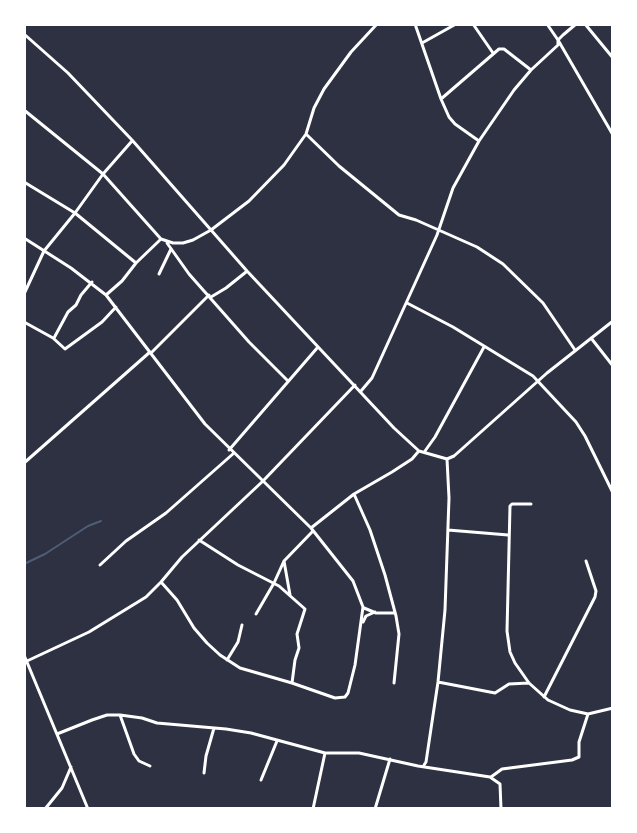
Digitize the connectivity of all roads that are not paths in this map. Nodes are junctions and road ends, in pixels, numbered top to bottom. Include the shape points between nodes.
1 (377, 24) edge
2 (415, 24) edge
3 (456, 24) edge
4 (473, 24) edge
5 (547, 24) edge
6 (576, 24) edge
7 (585, 24) edge
8 (24, 34) edge
9 (558, 40) junction
10 (422, 43) junction
11 (493, 53) junction
12 (613, 58) edge
13 (531, 70) junction
14 (441, 99) junction
15 (24, 110) edge
16 (306, 134) junction
17 (613, 135) edge
18 (132, 140) junction
19 (479, 141) junction
20 (103, 174) junction
21 (24, 182) edge
22 (75, 213) junction
23 (439, 229) junction
24 (211, 230) junction
25 (24, 238) edge
26 (161, 239) junction
27 (166, 242) junction
28 (171, 249) junction
29 (44, 251) junction
30 (136, 263) junction
31 (247, 271) junction
32 (159, 274) dead end
33 (92, 282) junction
34 (24, 294) edge
35 (106, 295) junction
36 (210, 296) junction
37 (407, 303) junction
38 (116, 307) junction
39 (613, 321) edge
40 (24, 322) edge
41 (53, 338) junction
42 (591, 338) junction
43 (318, 346) junction
44 (484, 347) junction
45 (575, 351) junction
46 (150, 352) junction
47 (613, 366) edge
48 (288, 381) junction
49 (538, 381) junction
50 (355, 385) junction
51 (361, 391) junction
52 (229, 450) junction
53 (422, 452) junction
54 (234, 453) junction
55 (447, 459) junction
56 (24, 463) edge
57 (263, 481) junction
58 (613, 493) edge
59 (354, 494) junction
60 (531, 504) dead end
61 (312, 529) junction
62 (448, 530) junction
63 (509, 535) junction
64 (199, 540) junction
65 (284, 561) junction
66 (586, 561) dead end
67 (100, 565) dead end
68 (161, 582) junction
69 (274, 583) junction
70 (290, 595) junction
71 (363, 607) junction
72 (375, 612) junction
73 (395, 613) junction
74 (256, 614) dead end
75 (361, 624) junction
76 (242, 625) dead end
77 (24, 655) edge
78 (227, 660) junction
79 (27, 661) junction
80 (438, 682) junction
81 (292, 683) junction
82 (394, 683) dead end
83 (529, 683) junction
84 (544, 697) junction
85 (613, 708) edge
86 (588, 714) junction
87 (120, 715) junction
88 (214, 728) junction
89 (57, 734) junction
90 (277, 741) junction
91 (325, 753) junction
92 (390, 759) junction
93 (150, 766) dead end
94 (423, 766) junction
95 (71, 767) junction
96 (204, 773) dead end
97 (490, 777) junction
98 (261, 780) dead end
99 (45, 809) edge
100 (88, 809) edge
101 (313, 809) edge
102 (375, 809) edge
103 (501, 809) edge

1 - 16 street via 324,89
2 - 10 street
3 - 10 street
4 - 11 street
5 - 9 street
6 - 9 street
7 - 12 street
8 - 18 street
9 - 13 street
9 - 17 street
10 - 14 street
11 - 13 street via 504,49
11 - 14 street
13 - 19 street
14 - 19 street via 455,124
15 - 20 street
16 - 23 street via 392,211
16 - 24 street via 249,201
18 - 20 street
18 - 24 street
19 - 23 street via 453,188
20 - 22 street
20 - 26 street
21 - 22 street
22 - 29 street
22 - 30 street
23 - 37 street
23 - 45 street via 477,247 516,275 543,303
24 - 27 street via 193,240
24 - 31 street
25 - 29 street
26 - 27 street
26 - 30 street
27 - 28 street
28 - 32 street
28 - 36 street
29 - 33 street
29 - 34 street
30 - 35 street
31 - 36 street
31 - 43 street
33 - 35 street
33 - 41 street
35 - 38 street
36 - 46 street
36 - 48 street
37 - 44 street
37 - 51 street
38 - 41 street via 67,348
38 - 46 street
39 - 42 street
40 - 41 street
42 - 45 street
42 - 47 street
43 - 48 street
43 - 50 street
44 - 49 street
44 - 53 street
45 - 49 street
46 - 52 street
46 - 56 street
48 - 52 street
49 - 55 street
49 - 58 street via 576,422
50 - 51 street
50 - 57 street
51 - 53 street
52 - 54 street
53 - 55 street
53 - 59 street
54 - 57 street
54 - 67 street
55 - 62 street
57 - 61 street
57 - 64 street
59 - 61 street
59 - 73 street
60 - 63 street via 512,504
61 - 65 street
61 - 71 street via 353,581
62 - 63 street
62 - 80 street
63 - 83 street via 507,631 510,652
64 - 68 street
64 - 69 street
65 - 69 street
65 - 70 street
66 - 84 street via 595,597
68 - 78 street via 194,628
68 - 79 street via 89,632
69 - 70 street
69 - 74 street
70 - 81 street via 305,609
71 - 72 street
71 - 75 street
72 - 73 street
72 - 75 street
73 - 82 street via 399,634
75 - 81 street via 345,697
76 - 78 street
77 - 79 street
78 - 81 street
79 - 89 street
80 - 83 street via 495,693 509,684
80 - 94 street
83 - 84 street
84 - 86 street
85 - 86 street
86 - 97 street via 579,757 502,769
87 - 88 street
87 - 89 street
87 - 93 street via 134,754
88 - 90 street
88 - 96 street
89 - 95 street
90 - 91 street
90 - 98 street
91 - 92 street
91 - 101 street
92 - 94 street
92 - 102 street
94 - 97 street
95 - 99 street
95 - 100 street
97 - 103 street via 500,784

